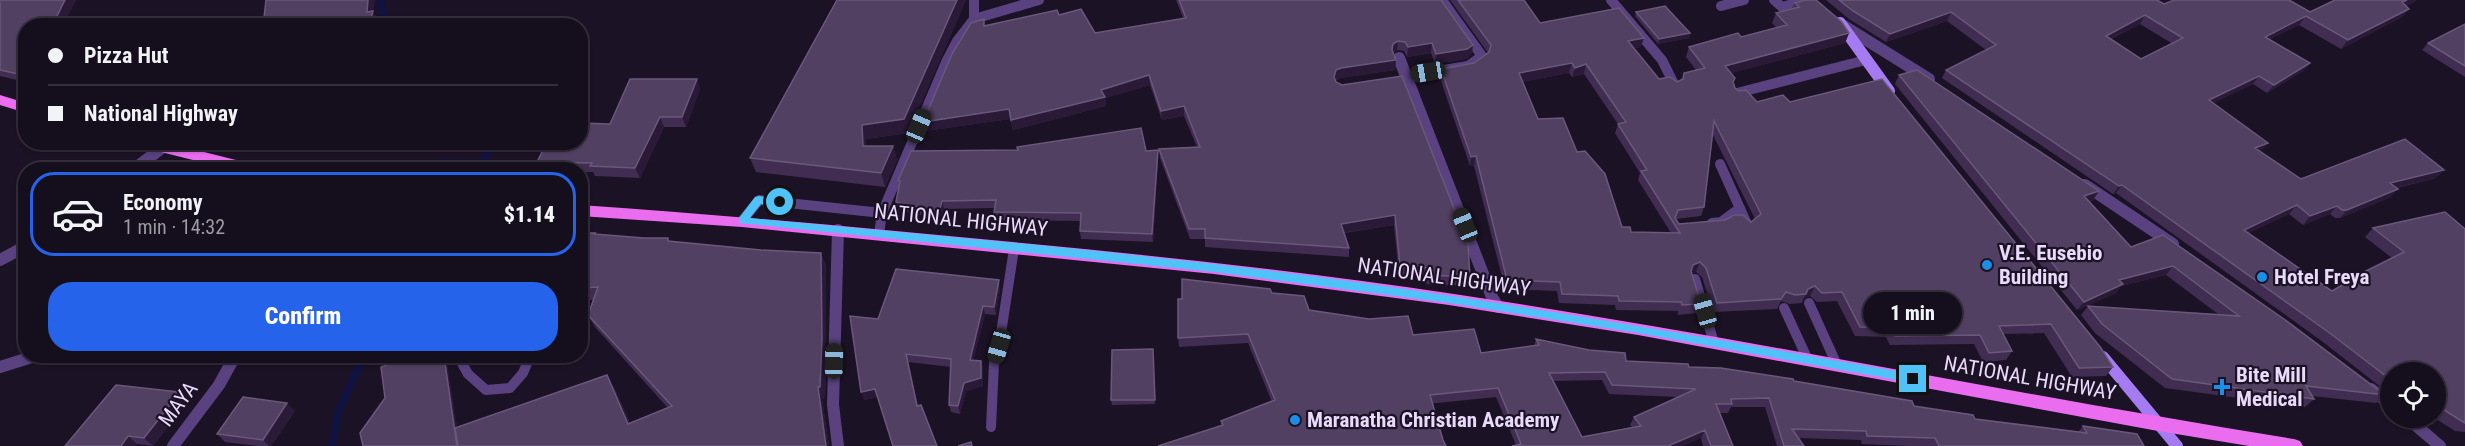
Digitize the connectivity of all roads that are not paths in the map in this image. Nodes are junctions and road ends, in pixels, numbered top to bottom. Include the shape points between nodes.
1 (974, 0) edge
2 (1039, 0) edge
3 (1442, 0) edge
4 (1611, 0) edge
5 (1744, 0) edge
6 (1774, 0) edge
7 (1807, 0) edge
8 (1721, 6) dead end
9 (1833, 17) edge
10 (974, 19) junction
11 (1844, 26) junction
12 (1399, 58) dead end
13 (1866, 60) junction
14 (1402, 76) junction
15 (1674, 84) edge
16 (1939, 86) edge
17 (1737, 93) edge
18 (0, 100) edge
19 (1897, 100) edge
20 (18, 106) edge
21 (159, 150) edge
22 (175, 150) edge
23 (144, 162) edge
24 (224, 162) edge
25 (1720, 165) dead end
26 (2075, 177) edge
27 (1745, 210) junction
28 (588, 212) edge
29 (882, 213) junction
30 (742, 221) junction
31 (1704, 223) edge
32 (1747, 224) edge
33 (838, 230) junction
34 (879, 234) junction
35 (1014, 249) junction
36 (2180, 249) edge
37 (18, 250) edge
38 (0, 260) edge
39 (1695, 279) edge
40 (1809, 303) edge
41 (1498, 307) junction
42 (1784, 308) edge
43 (1714, 343) junction
44 (2095, 346) edge
45 (1808, 360) junction
46 (18, 361) edge
47 (231, 363) edge
48 (462, 363) edge
49 (527, 363) edge
50 (1837, 365) junction
51 (0, 367) edge
52 (2357, 378) edge
53 (2380, 396) edge
54 (2158, 424) junction
55 (991, 427) dead end
56 (2419, 428) edge
57 (173, 446) edge
58 (838, 446) edge
59 (2177, 446) edge
60 (2294, 446) edge
61 (2440, 446) edge

1 - 10 lane
2 - 10 lane
3 - 14 lane via 1482,56 1468,66
4 - 15 lane via 1662,60
5 - 8 lane
6 - 7 lane via 1782,7
9 - 11 street
10 - 29 lane via 947,60
11 - 13 street
11 - 16 street
12 - 14 street
13 - 17 lane
13 - 19 street
14 - 41 street
18 - 20 main road
21 - 23 street
22 - 24 main road
25 - 27 lane
26 - 36 street
27 - 31 lane via 1721,222
27 - 32 lane
28 - 30 main road, NATIONAL HIGHWAY
29 - 30 lane via 759,200
29 - 34 lane
30 - 33 main road, NATIONAL HIGHWAY
33 - 34 main road, NATIONAL HIGHWAY
33 - 58 street via 833,405
34 - 35 main road, NATIONAL HIGHWAY
35 - 41 main road, NATIONAL HIGHWAY via 1214,268
35 - 55 lane via 994,363
37 - 38 street
39 - 43 lane
40 - 50 lane
41 - 43 main road, NATIONAL HIGHWAY
42 - 45 lane
43 - 45 main road, NATIONAL HIGHWAY
44 - 54 street
45 - 50 main road, NATIONAL HIGHWAY
46 - 51 street
47 - 57 street, MAYA
48 - 49 lane via 486,390 510,388
50 - 54 main road, NATIONAL HIGHWAY
52 - 53 street
54 - 59 street
54 - 60 main road, NATIONAL HIGHWAY
56 - 61 street

